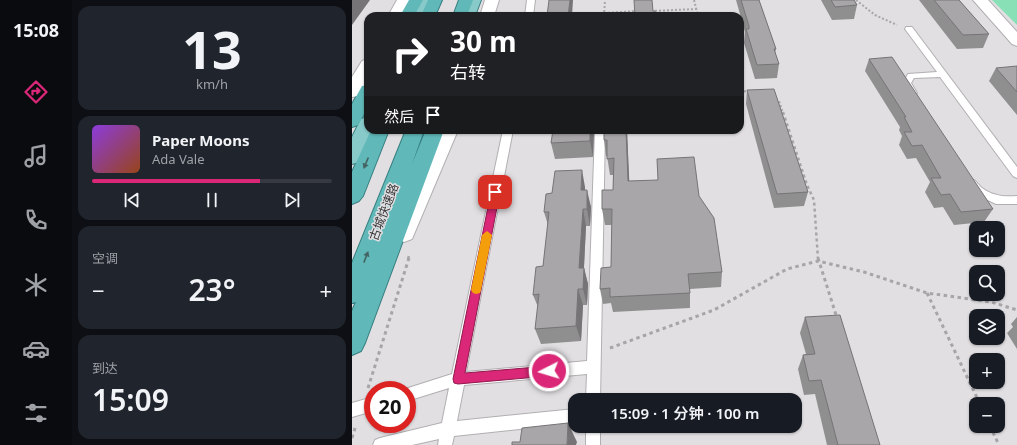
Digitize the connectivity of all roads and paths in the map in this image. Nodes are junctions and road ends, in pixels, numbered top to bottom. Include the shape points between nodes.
1 (404, 0) edge
2 (416, 0) edge
3 (426, 0) edge
4 (435, 0) edge
5 (466, 0) edge
6 (474, 0) edge
7 (479, 0) edge
8 (492, 0) edge
9 (532, 0) edge
10 (605, 0) edge
11 (694, 0) edge
12 (856, 0) edge
13 (980, 0) edge
14 (697, 9) junction
15 (643, 11) edge
16 (650, 11) edge
17 (397, 12) edge
18 (409, 12) edge
19 (420, 12) edge
20 (430, 12) edge
21 (462, 12) edge
22 (470, 12) edge
23 (474, 12) edge
24 (488, 12) edge
25 (530, 12) edge
26 (604, 12) edge
27 (624, 12) edge
28 (697, 12) edge
29 (909, 29) joint
30 (1017, 41) edge
31 (364, 71) edge
32 (942, 74) junction
33 (751, 91) edge
34 (352, 92) edge
35 (744, 92) edge
36 (364, 98) edge
37 (774, 98) edge
38 (920, 103) edge
39 (352, 120) edge
40 (364, 132) edge
41 (378, 134) edge
42 (431, 134) edge
43 (431, 134) edge
44 (431, 134) edge
45 (431, 134) edge
46 (507, 134) edge
47 (600, 134) edge
48 (352, 157) edge
49 (1017, 174) edge
50 (968, 177) edge
51 (352, 196) edge
52 (1017, 200) edge
53 (409, 255) dead end
54 (818, 261) junction
55 (352, 293) edge
56 (927, 293) junction
57 (1017, 310) edge
58 (838, 320) edge
59 (352, 337) edge
60 (352, 343) edge
61 (352, 352) edge
62 (594, 353) junction
63 (594, 367) junction
64 (458, 379) junction
65 (416, 391) edge
66 (593, 393) edge
67 (977, 397) edge
68 (362, 407) edge
69 (568, 417) edge
70 (448, 430) junction
71 (593, 433) edge
72 (993, 433) edge
73 (352, 438) edge
74 (380, 445) edge
75 (445, 445) edge
76 (593, 445) edge
77 (999, 445) edge

1 - 17 street
2 - 18 highway
3 - 19 main road
4 - 20 highway
5 - 21 highway
6 - 22 main road
7 - 23 highway
8 - 24 street
9 - 25 lane
10 - 26 path
11 - 14 path
12 - 29 path via 887,22
13 - 30 street
14 - 16 path
14 - 28 path
15 - 27 path
29 - 32 lane
31 - 34 street
32 - 38 lane via 912,76 907,83
32 - 49 lane
33 - 35 path
36 - 39 highway
37 - 54 path via 779,102 814,200
40 - 48 main road
41 -> 51 highway
55 -> 42 highway, 古城快速路
43 - 59 main road
44 - 60 highway
45 - 61 street
46 - 64 lane
47 - 62 lane
50 - 52 lane via 977,190 1000,201
53 - 68 path
54 - 56 path via 864,272
54 - 58 path
54 - 62 path via 787,269 714,310
56 - 57 path via 991,302
56 - 67 path
62 - 63 lane
63 - 64 lane
63 - 66 lane
64 - 65 lane
64 - 70 lane
68 - 73 path
69 - 70 lane
70 - 74 lane
70 - 75 lane
71 - 76 lane
72 - 77 path

